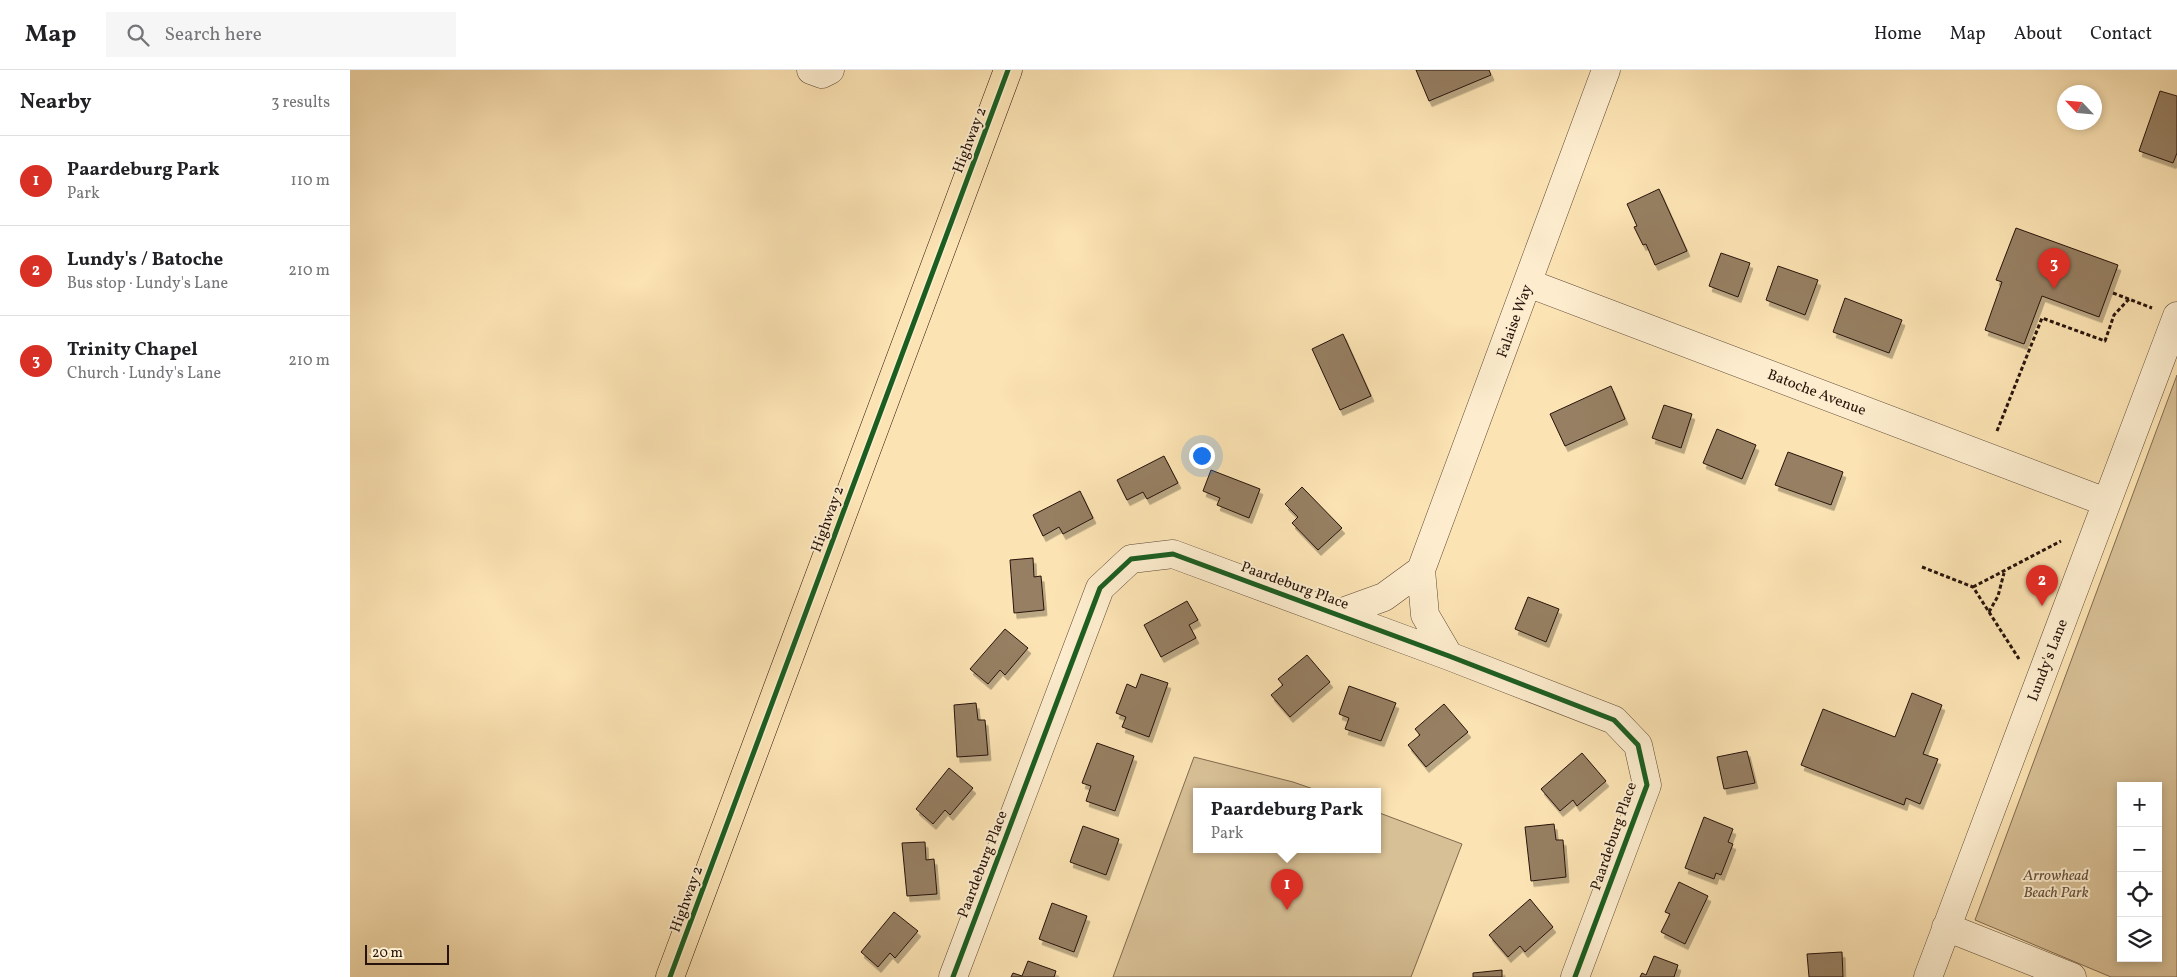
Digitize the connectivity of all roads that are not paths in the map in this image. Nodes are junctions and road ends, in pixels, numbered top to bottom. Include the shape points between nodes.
1 (811, 70) edge
2 (830, 70) edge
3 (1008, 70) edge
4 (1606, 70) edge
5 (1528, 283) junction
6 (2165, 312) edge
7 (2106, 502) junction
8 (1420, 570) junction
9 (1337, 614) junction
10 (1449, 656) junction
11 (1946, 928) junction
12 (670, 977) edge
13 (952, 977) edge
14 (1575, 977) edge
15 (1928, 977) edge
16 (2072, 977) edge

1 - 2 street via 822,74
3 - 12 main road, Highway 2
4 - 5 street, Falaise Way
5 - 7 street, Batoche Avenue
5 - 8 street, Falaise Way
6 - 7 street, Lundy's Lane
7 - 11 street, Lundy's Lane
8 - 9 street via 1384,597
8 - 10 street via 1424,615
9 - 10 street, Paardeburg Place
9 - 13 street, Paardeburg Place via 1174,554 1131,559 1100,588
10 - 14 street, Paardeburg Place via 1614,720 1638,745 1647,785
11 - 15 street, Lundy's Lane
11 - 16 street

